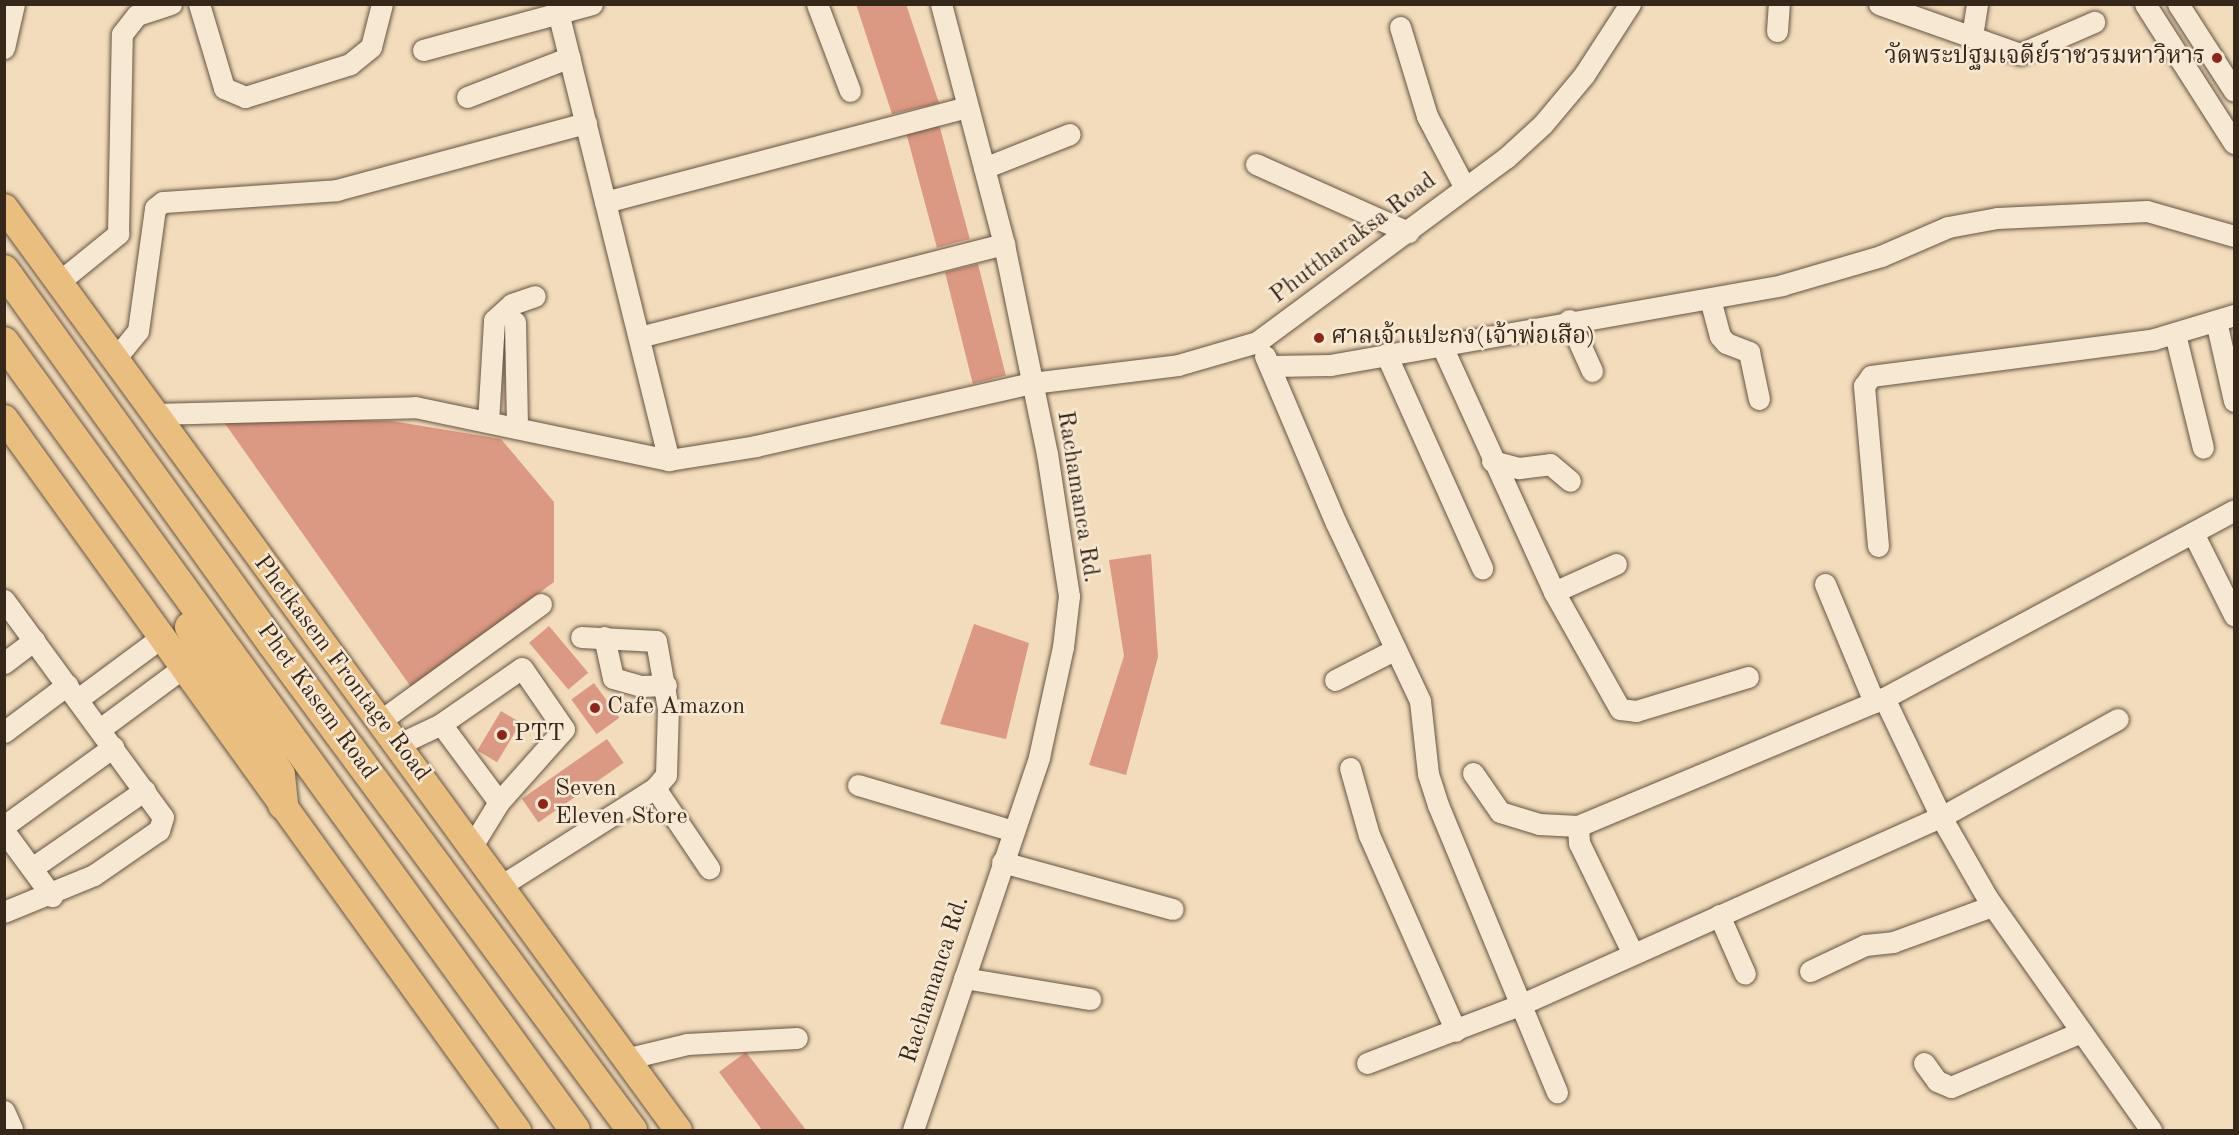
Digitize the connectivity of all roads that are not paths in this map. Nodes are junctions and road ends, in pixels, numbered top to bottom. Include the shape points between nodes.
1 (14, 4) edge
2 (171, 4) edge
3 (199, 4) edge
4 (382, 4) edge
5 (592, 4) edge
6 (817, 4) edge
7 (940, 4) edge
8 (1630, 4) edge
9 (1779, 4) edge
10 (1879, 4) edge
11 (1977, 4) edge
12 (2145, 4) edge
13 (2178, 4) edge
14 (557, 8) edge
15 (1908, 10) edge
16 (2094, 22) dead end
17 (1400, 27) dead end
18 (1777, 31) dead end
19 (1972, 36) junction
20 (4, 48) edge
21 (423, 50) dead end
22 (570, 57) junction
23 (850, 91) dead end
24 (2235, 91) edge
25 (467, 97) dead end
26 (967, 107) junction
27 (586, 123) junction
28 (1070, 134) dead end
29 (2235, 143) edge
30 (1256, 164) dead end
31 (984, 168) junction
32 (1465, 188) junction
33 (605, 202) junction
34 (4, 207) edge
35 (1408, 232) junction
36 (2235, 236) edge
37 (1004, 244) junction
38 (4, 270) edge
39 (60, 281) junction
40 (535, 296) dead end
41 (1710, 299) junction
42 (2225, 318) edge
43 (1569, 320) junction
44 (515, 322) dead end
45 (2175, 334) junction
46 (639, 337) junction
47 (4, 342) edge
48 (1257, 342) junction
49 (1440, 344) junction
50 (1386, 354) junction
51 (115, 359) junction
52 (1271, 366) junction
53 (1592, 371) dead end
54 (1032, 383) junction
55 (1760, 399) dead end
56 (2235, 401) edge
57 (155, 414) junction
58 (4, 418) edge
59 (488, 422) junction
60 (517, 429) junction
61 (2203, 448) dead end
62 (669, 460) junction
63 (1492, 461) junction
64 (1570, 481) dead end
65 (2235, 510) edge
66 (2193, 533) junction
67 (152, 544) junction
68 (1878, 546) dead end
69 (1616, 564) dead end
70 (1482, 568) dead end
71 (1825, 584) dead end
72 (1554, 592) junction
73 (4, 600) edge
74 (541, 604) dead end
75 (2235, 615) edge
76 (163, 636) junction
77 (581, 637) dead end
78 (604, 637) junction
79 (34, 640) junction
80 (1396, 649) junction
81 (4, 663) edge
82 (185, 666) junction
83 (1748, 677) dead end
84 (1335, 680) dead end
85 (666, 685) junction
86 (72, 692) junction
87 (1879, 700) junction
88 (2118, 719) dead end
89 (380, 721) junction
90 (441, 724) junction
91 (100, 729) junction
92 (4, 732) edge
93 (398, 745) junction
94 (113, 747) junction
95 (1350, 768) dead end
96 (1473, 774) dead end
97 (858, 785) dead end
98 (654, 788) junction
99 (145, 790) junction
100 (499, 802) junction
101 (283, 806) junction
102 (1941, 818) junction
103 (1578, 826) junction
104 (1013, 831) junction
105 (7, 838) edge
106 (472, 846) junction
107 (1002, 862) junction
108 (32, 868) junction
109 (709, 868) dead end
110 (502, 885) junction
111 (52, 896) junction
112 (1992, 906) junction
113 (1173, 909) dead end
114 (4, 912) edge
115 (1719, 915) junction
116 (1633, 954) junction
117 (1810, 971) dead end
118 (1745, 974) dead end
119 (964, 978) junction
120 (1090, 999) dead end
121 (1522, 1004) junction
122 (1456, 1031) junction
123 (2079, 1034) junction
124 (797, 1038) dead end
125 (625, 1059) junction
126 (1367, 1063) dead end
127 (1924, 1063) dead end
128 (1557, 1092) dead end
129 (518, 1131) edge
130 (575, 1131) edge
131 (632, 1131) edge
132 (678, 1131) edge
133 (913, 1131) edge
134 (2151, 1131) edge

1 - 20 street
2 - 39 street via 137,15 122,34 118,234
3 - 4 street via 224,88 245,96 350,64 370,47
5 - 14 street
6 - 23 street
7 - 26 street, Rachamanca Rd.
8 - 32 street, Phuttharaksa Road via 1584,75 1543,124
9 - 18 street
10 - 15 street
11 - 19 street
12 - 29 street
13 - 24 street
14 - 21 street
14 - 22 street
15 - 19 street
16 - 19 street via 2020,54
17 - 32 street via 1426,116
22 - 25 street
22 - 27 street
26 - 31 street, Rachamanca Rd.
26 - 33 street
27 - 33 street
27 - 51 street via 337,190 163,202 155,208 138,332
28 - 31 street
30 - 35 street
31 - 37 street, Rachamanca Rd.
32 - 35 street, Phuttharaksa Road
33 - 46 street
34 - 39 main road, Phetkasem Frontage Road
35 - 48 street, Phuttharaksa Road
36 - 41 street via 2146,211 1997,218 1948,227 1881,256 1782,285
37 - 46 street
37 - 54 street, Rachamanca Rd.
38 - 131 highway, Phet Kasem Road via 272,643
39 - 51 main road, Phetkasem Frontage Road
40 - 59 street via 512,304 494,320
41 - 43 street
41 - 55 street via 1720,336 1749,352
42 - 45 street
42 - 56 street
43 - 49 street
43 - 53 street
44 - 60 street
45 - 61 street
45 - 68 street via 1870,376 1864,386
46 - 62 street
47 - 67 highway, Phet Kasem Road
48 - 52 street
48 - 54 street, Phuttharaksa Road via 1178,365
49 - 50 street
49 - 63 street
50 - 52 street via 1330,365
50 - 70 street
51 - 57 main road, Phetkasem Frontage Road
52 - 80 street via 1336,523
54 - 62 street, Phuttharaksa Road via 756,446
54 - 104 street, Rachamanca Rd. via 1069,596 1063,647 1039,757
57 - 59 street via 415,407
57 - 89 main road, Phetkasem Frontage Road
58 - 76 main road
59 - 60 street
60 - 62 street
63 - 64 street via 1519,468 1550,464
63 - 72 street
65 - 66 street
66 - 75 street
66 - 87 street
67 - 101 highway via 150,562 280,775
67 - 130 highway, Phet Kasem Road
69 - 72 street
71 - 87 street
72 - 83 street via 1620,709 1636,711
73 - 79 street
74 - 89 street
76 - 82 main road
76 - 86 street
77 - 78 street
78 - 85 street via 613,678 641,686
78 - 85 street via 656,641
79 - 81 street
79 - 86 street
80 - 84 street
80 - 121 street via 1420,701 1428,774 1438,805
82 - 91 street
82 - 101 main road
85 - 98 street via 666,776
86 - 91 street
86 - 92 street
87 - 102 street
87 - 103 street
88 - 102 street
89 - 93 main road, Phetkasem Frontage Road
90 - 93 street
90 - 100 street
90 - 100 street via 522,668 564,729
91 - 94 street
93 - 106 main road, Phetkasem Frontage Road
94 - 99 street
94 - 105 street
95 - 122 street via 1369,835
96 - 103 street via 1500,812 1539,824
97 - 104 street
98 - 109 street
98 - 110 street
99 - 108 street
99 - 111 street via 163,817 159,830 94,875
100 - 106 street
101 - 129 main road
102 - 112 street
102 - 115 street
103 - 116 street via 1578,843
104 - 107 street, Rachamanca Rd.
105 - 108 street
106 - 110 main road, Phetkasem Frontage Road
107 - 113 street
107 - 119 street, Rachamanca Rd.
108 - 111 street
110 - 125 main road, Phetkasem Frontage Road
111 - 114 street
112 - 117 street via 1893,942 1865,945
112 - 123 street
115 - 116 street
115 - 118 street
116 - 121 street
119 - 120 street
119 - 133 street, Rachamanca Rd.
121 - 122 street
121 - 128 street
122 - 126 street
123 - 127 street via 1951,1087 1937,1081
123 - 134 street
124 - 125 street via 687,1044
125 - 132 main road, Phetkasem Frontage Road

